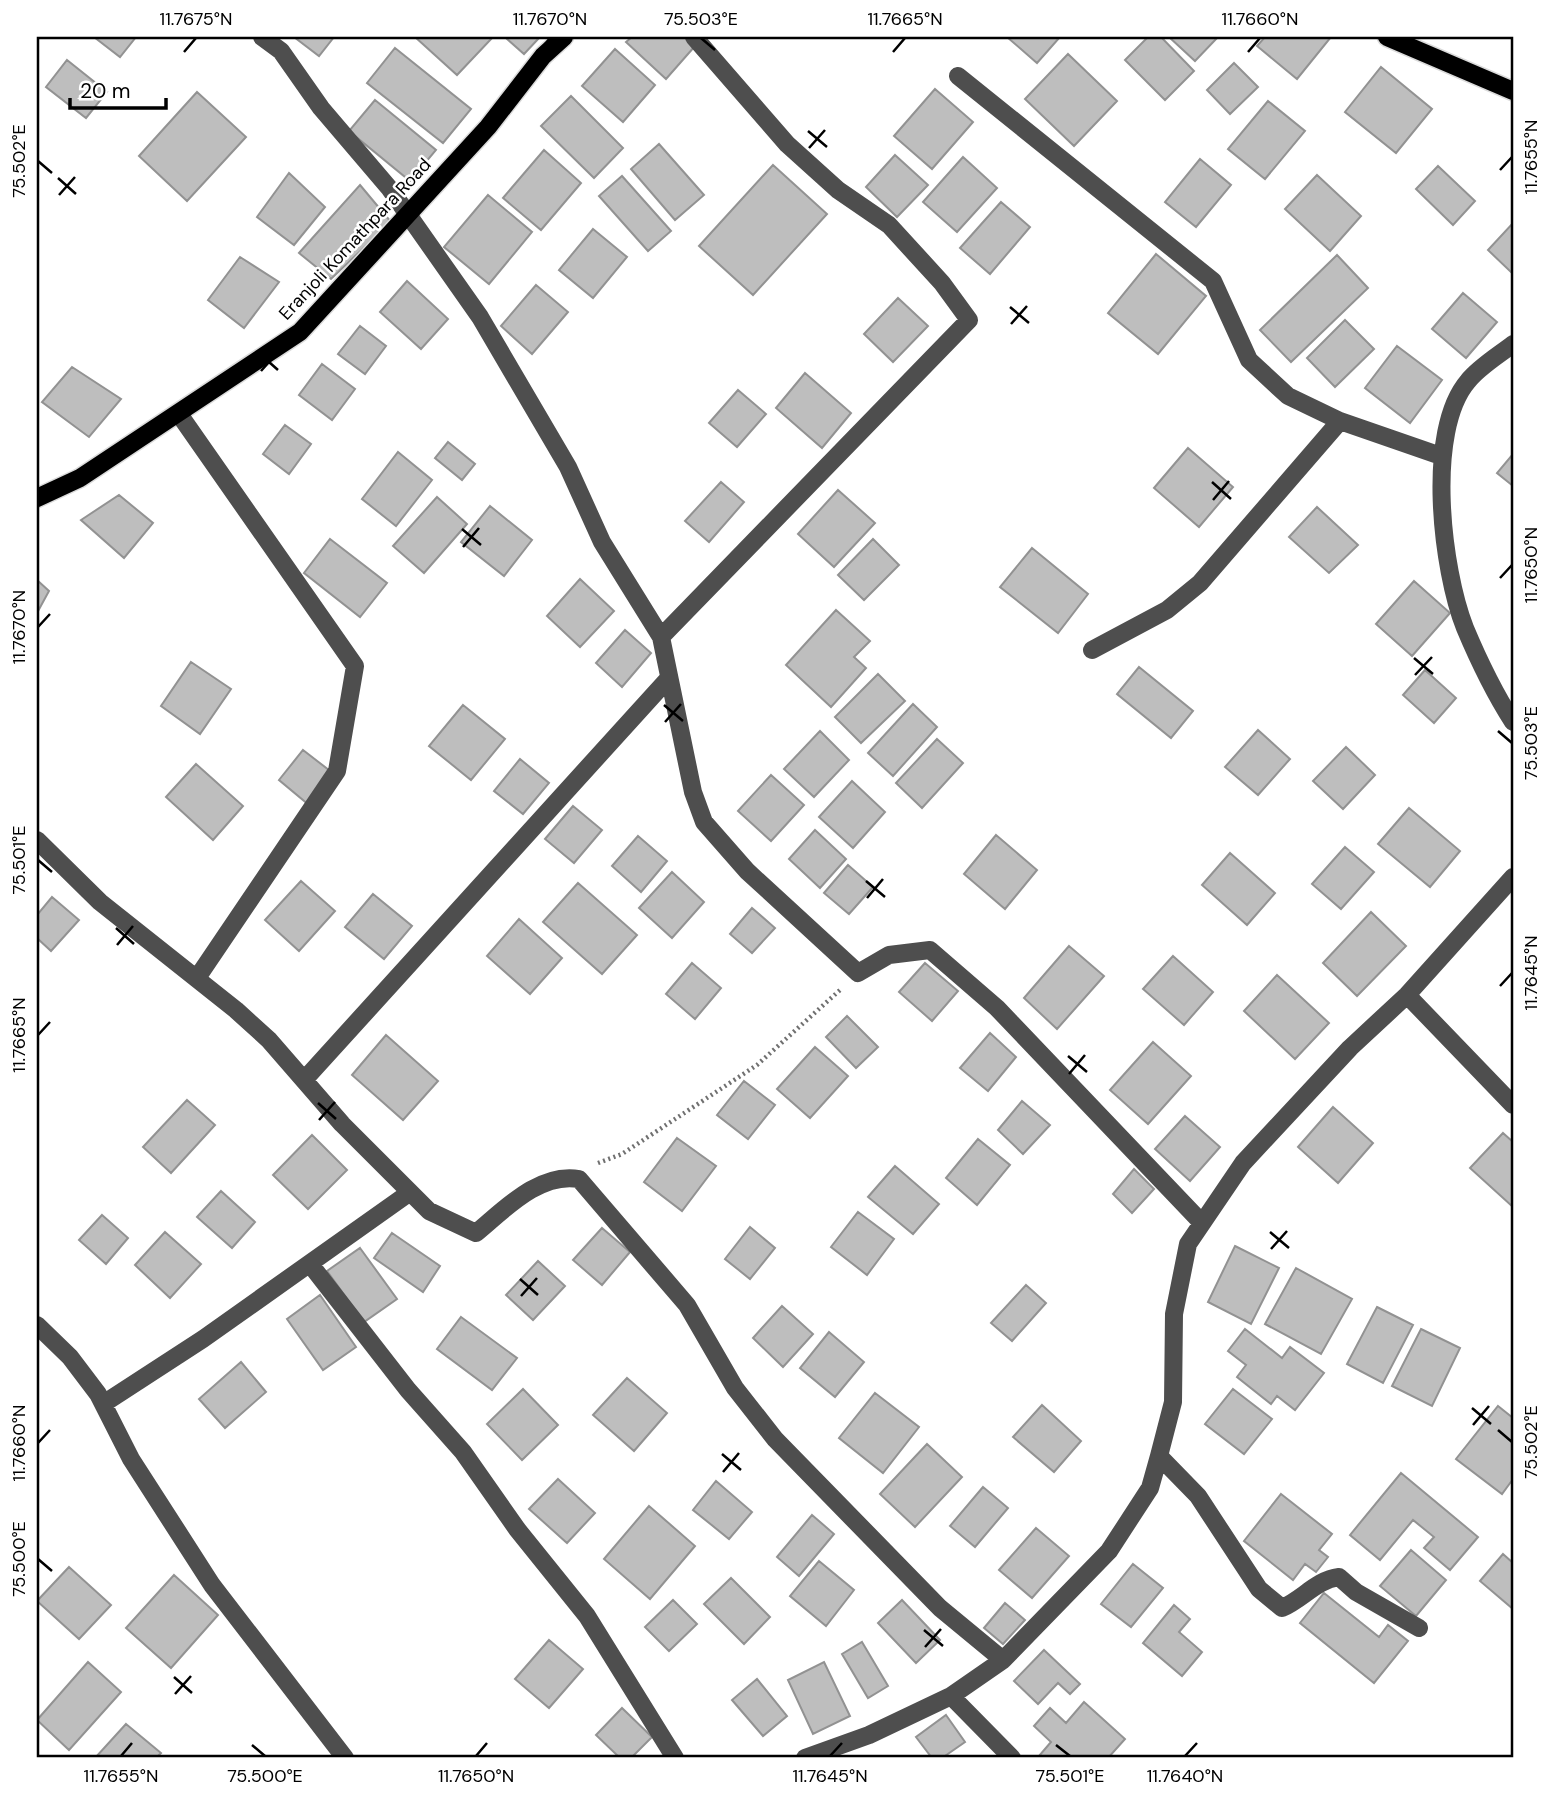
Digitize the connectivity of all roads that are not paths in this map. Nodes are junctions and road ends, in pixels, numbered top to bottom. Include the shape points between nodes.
1 (261, 37) edge
2 (564, 37) edge
3 (694, 37) edge
4 (1387, 37) edge
5 (958, 75) dead end
6 (1513, 91) edge
7 (407, 213) junction
8 (1513, 344) edge
9 (179, 414) junction
10 (1340, 421) junction
11 (1441, 456) junction
12 (37, 498) edge
13 (661, 637) junction
14 (1092, 650) dead end
15 (668, 680) junction
16 (1513, 723) edge
17 (37, 840) edge
18 (1513, 877) edge
19 (197, 978) junction
20 (1408, 995) junction
21 (306, 1079) junction
22 (1513, 1105) edge
23 (409, 1193) junction
24 (1202, 1223) junction
25 (310, 1264) junction
26 (37, 1325) edge
27 (103, 1404) junction
28 (1159, 1456) junction
29 (1419, 1628) dead end
30 (1003, 1660) junction
31 (951, 1696) junction
32 (345, 1758) edge
33 (675, 1758) edge
34 (805, 1758) edge
35 (1012, 1758) edge

1 - 7 street via 281,51
2 - 7 main road, Eranjoli Komathpara Road
3 - 13 street via 787,144 838,190 889,225 969,320
4 - 6 main road
5 - 10 street via 1213,281 1249,360 1288,396
7 - 9 main road, Eranjoli Komathpara Road via 300,332
7 - 13 street via 480,317 568,467 602,542
8 - 11 street via 1467,381 1448,415
9 - 12 main road, Eranjoli Komathpara Road via 80,478
9 - 19 street via 355,666 337,771
10 - 11 street
10 - 14 street via 1200,583 1167,610
11 - 16 street via 1450,571 1465,626
13 - 15 street
15 - 21 street
15 - 24 street via 704,822 747,871 858,973 889,955 930,950 997,1008
17 - 19 street via 100,902
18 - 20 street
19 - 21 street via 245,1017
20 - 22 street
20 - 24 street via 1350,1048 1242,1163
21 - 23 street
23 - 25 street
23 - 30 street via 429,1211 476,1233 527,1191 564,1176 579,1179 687,1305 735,1388 775,1439 931,1600
24 - 28 street via 1188,1244 1174,1314 1173,1402
25 - 27 street
25 - 33 street via 408,1390 463,1452 587,1616
26 - 27 street via 70,1357
27 - 32 street via 131,1458 212,1585
28 - 29 street via 1198,1496 1259,1589 1282,1608 1298,1601 1323,1579 1339,1577 1356,1592
28 - 30 street via 1150,1488 1109,1551
30 - 31 street
31 - 34 street via 869,1735
31 - 35 street

